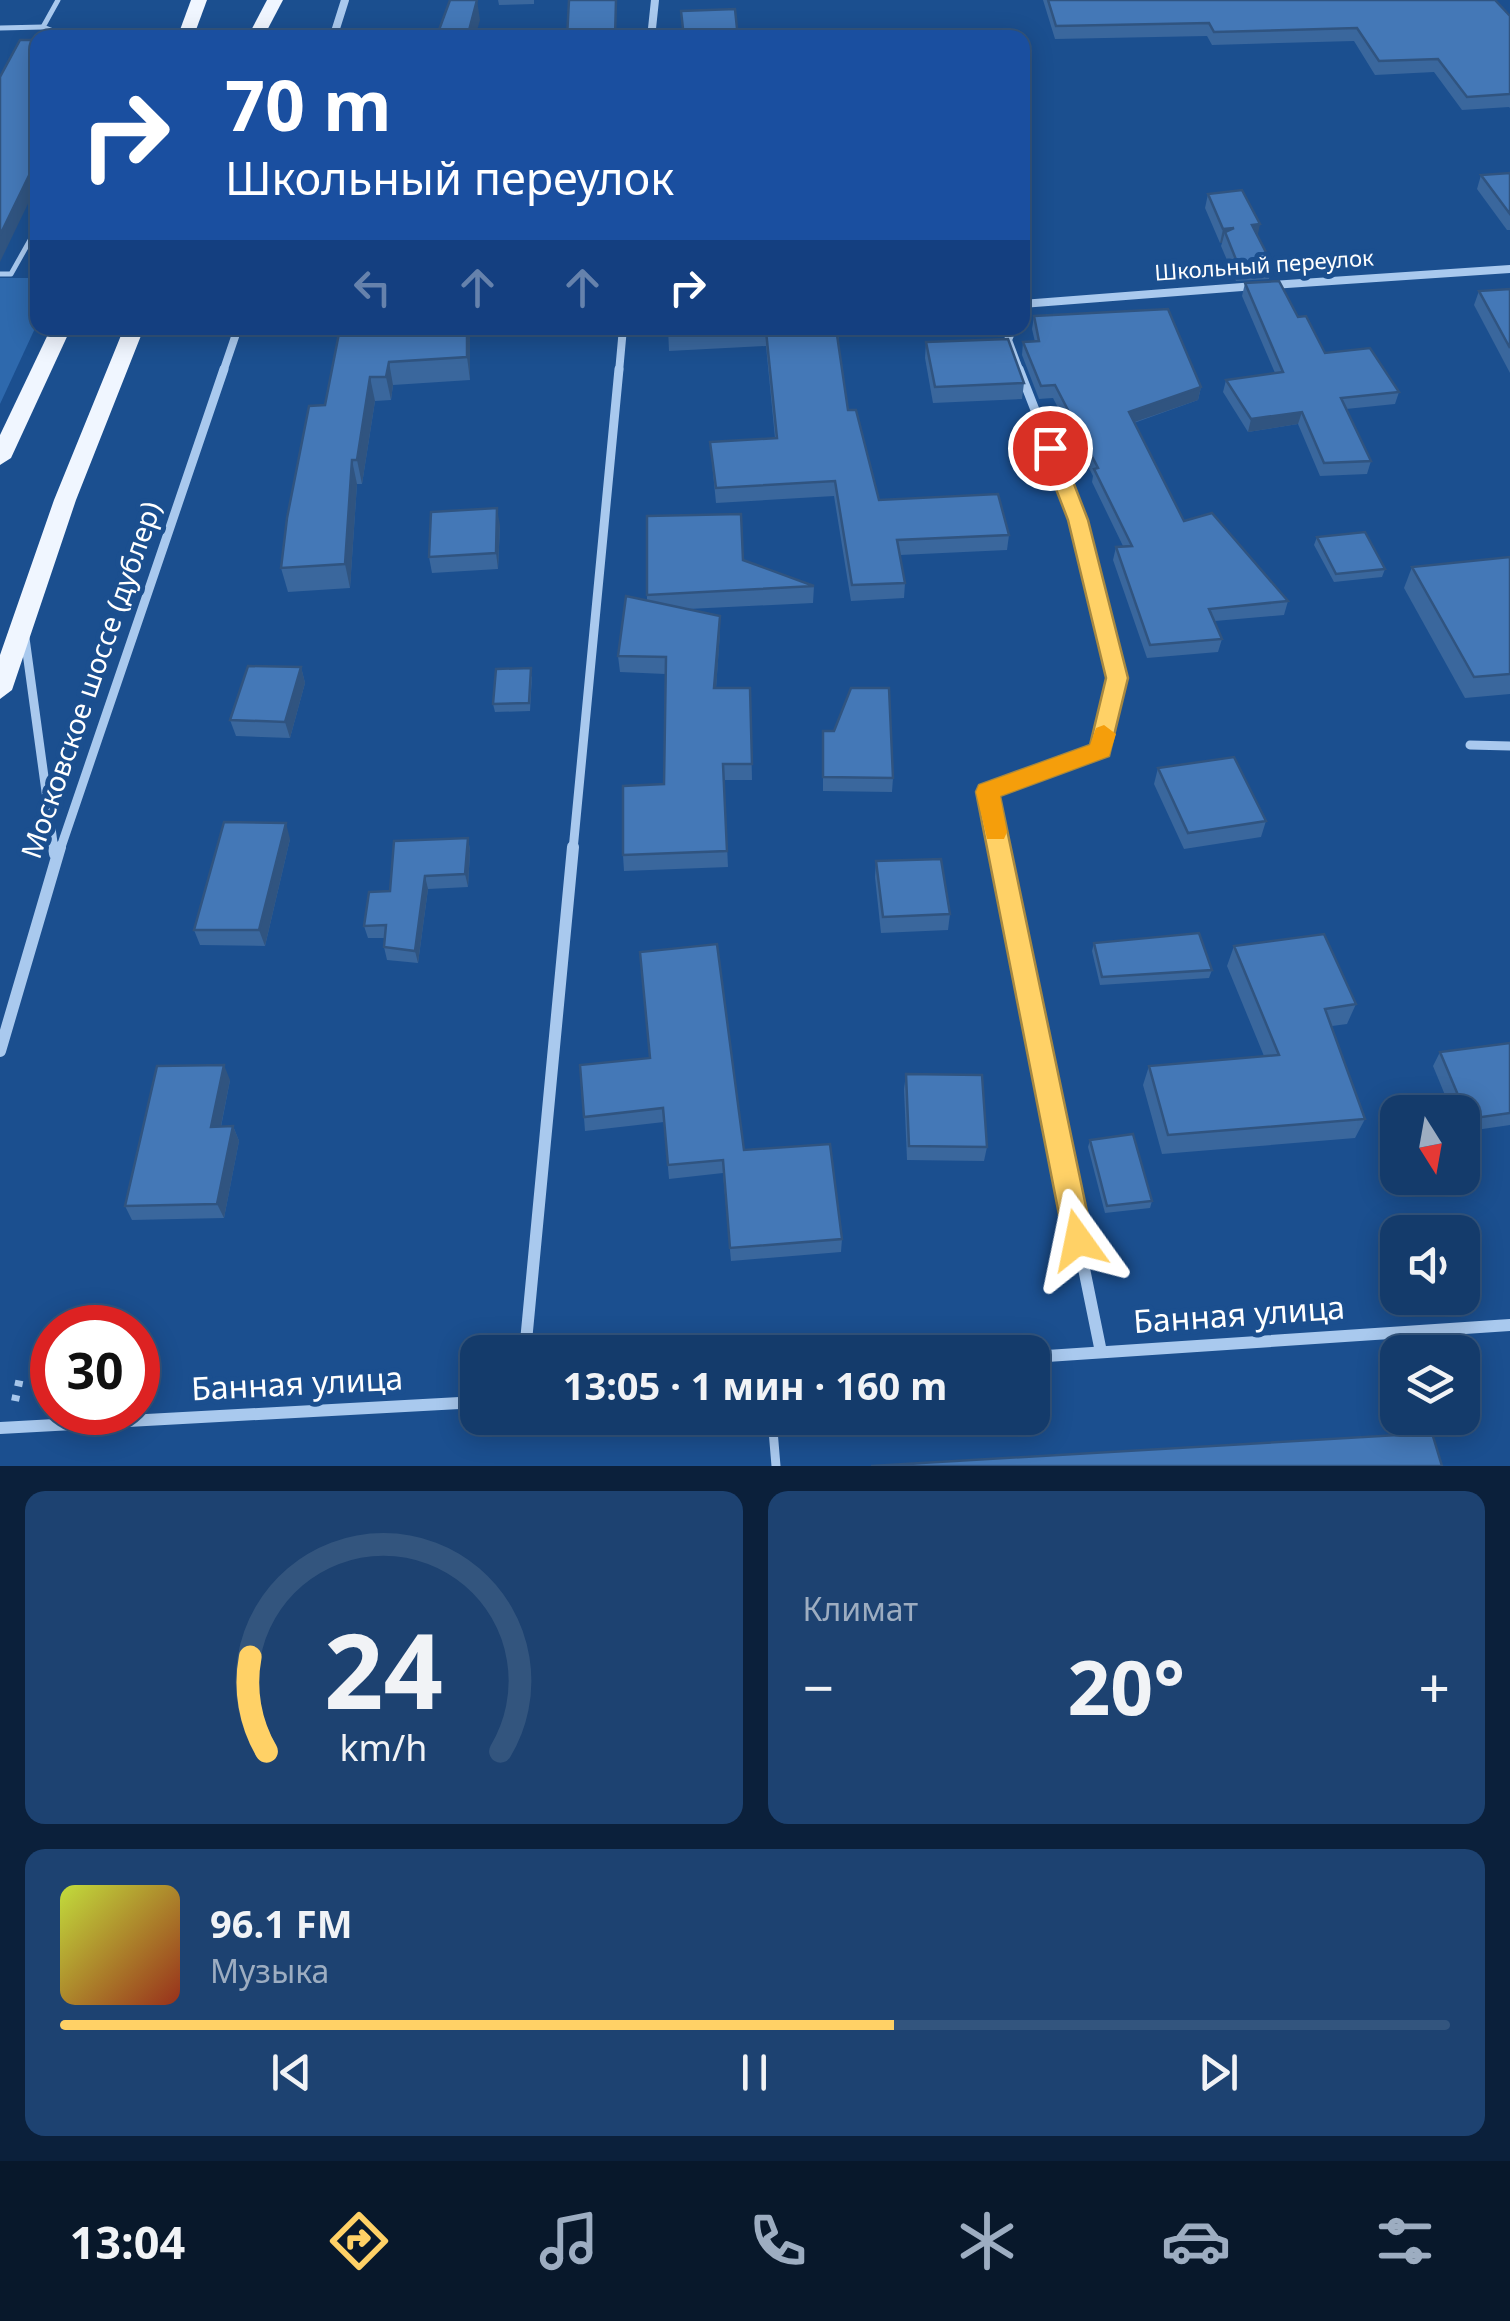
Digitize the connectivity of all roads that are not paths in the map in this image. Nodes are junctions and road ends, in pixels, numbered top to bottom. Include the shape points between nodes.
1 (58, 0) edge
2 (200, 0) edge
3 (275, 0) edge
4 (345, 0) edge
5 (655, 0) edge
6 (43, 27) junction
7 (0, 28) edge
8 (50, 30) edge
9 (188, 30) edge
10 (259, 30) edge
11 (336, 30) edge
12 (652, 30) edge
13 (30, 241) edge
14 (1510, 269) edge
15 (0, 274) edge
16 (1030, 303) edge
17 (58, 335) edge
18 (131, 335) edge
19 (236, 335) edge
20 (622, 335) edge
21 (1010, 335) edge
22 (0, 458) edge
23 (24, 628) junction
24 (0, 690) edge
25 (1470, 745) dead end
26 (1510, 746) edge
27 (56, 860) junction
28 (0, 1051) edge
29 (1510, 1325) edge
30 (527, 1335) edge
31 (1101, 1352) junction
32 (1050, 1356) edge
33 (460, 1403) edge
34 (0, 1428) edge
35 (773, 1435) edge
36 (776, 1466) edge

1 - 6 lane
2 - 9 main road
3 - 10 main road
4 - 11 street
5 - 12 street
6 - 7 lane
6 - 8 lane
13 - 15 lane via 12,274
14 - 16 street, Школьный переулок
17 - 22 main road
18 - 23 main road via 64,500
19 - 27 street, Московское шоссе (дублер)
20 - 30 street
21 - 31 street via 1078,520 1117,678 1100,750 987,792
23 - 24 main road
23 - 27 street
25 - 26 street
27 - 28 street, Московское шоссе (дублер)
29 - 31 street, Банная улица
31 - 32 street, Банная улица
33 - 34 street, Банная улица
35 - 36 lane

